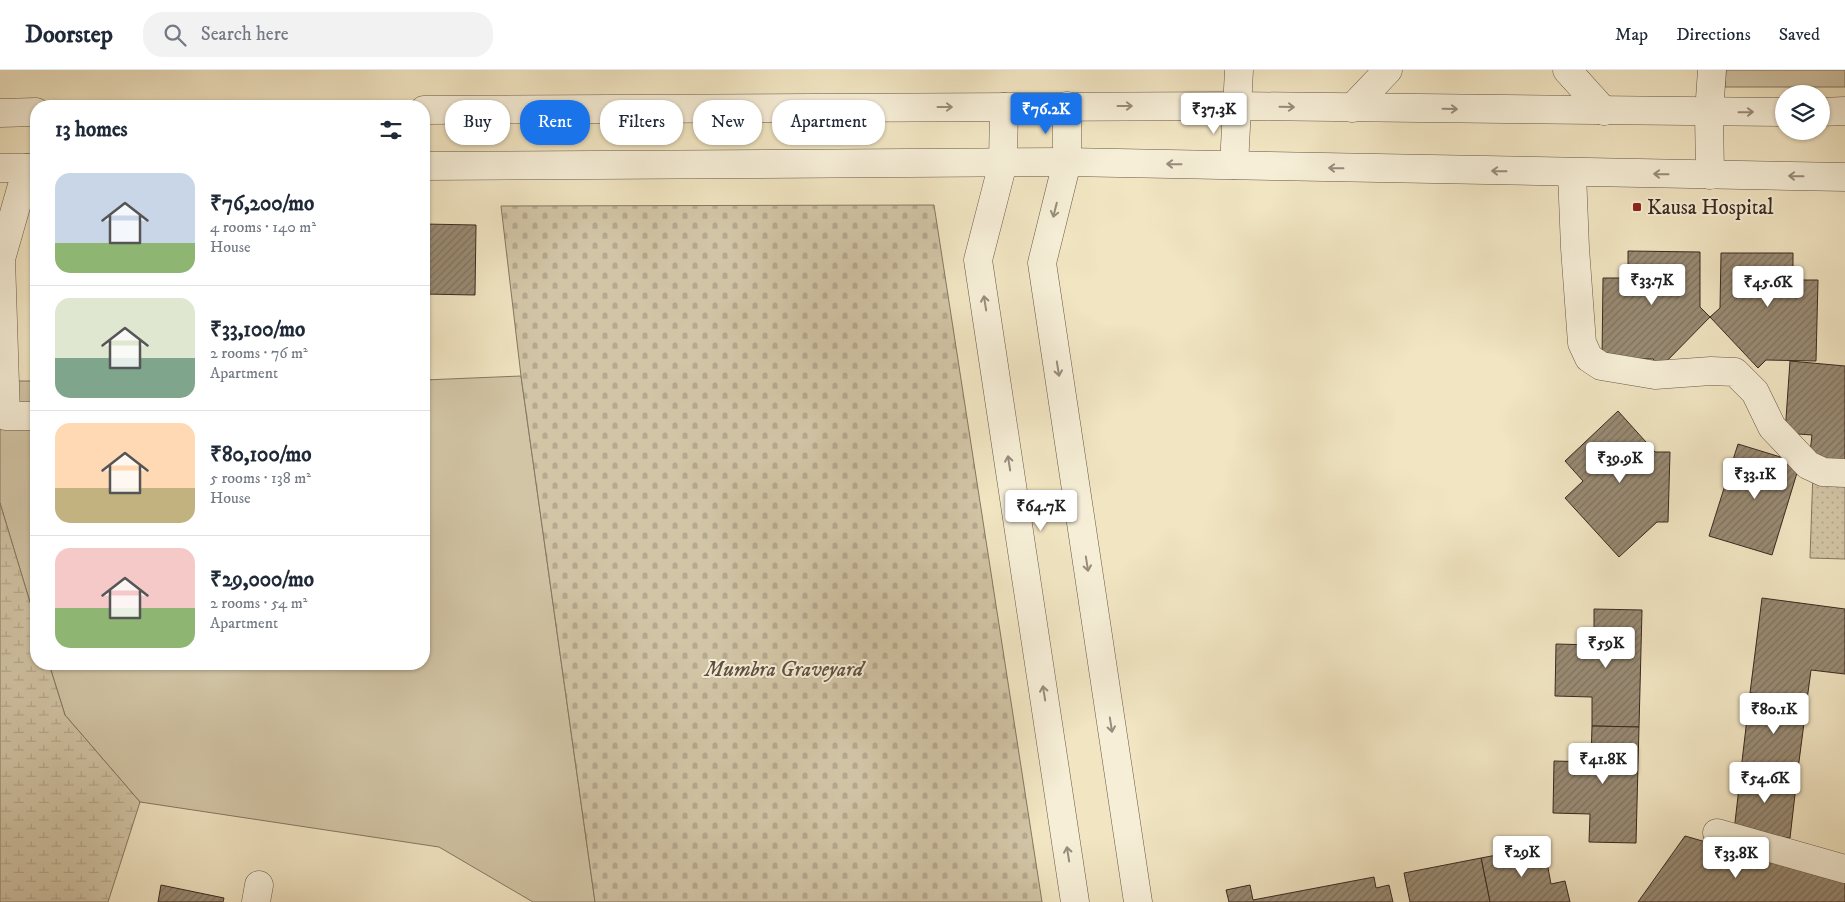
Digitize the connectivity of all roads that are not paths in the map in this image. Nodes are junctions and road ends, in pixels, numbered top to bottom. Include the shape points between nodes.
1 (1239, 70) edge
2 (1388, 70) edge
3 (1567, 70) edge
4 (1712, 70) edge
5 (1004, 106) junction
6 (1067, 106) junction
7 (1236, 106) junction
8 (1352, 108) junction
9 (430, 110) edge
10 (1604, 111) junction
11 (1845, 111) edge
12 (30, 112) edge
13 (1775, 112) edge
14 (1830, 112) edge
15 (0, 113) edge
16 (1709, 113) junction
17 (1067, 162) junction
18 (1003, 163) junction
19 (1234, 165) junction
20 (430, 166) edge
21 (0, 168) edge
22 (30, 168) edge
23 (1572, 173) junction
24 (30, 174) edge
25 (1710, 175) junction
26 (1845, 177) edge
27 (30, 416) edge
28 (1845, 473) edge
29 (1717, 834) dead end
30 (1845, 869) edge
31 (1075, 902) edge
32 (1138, 902) edge

1 - 7 street
2 - 8 street
3 - 10 street
4 - 16 street
5 - 6 street
9 -> 5 street
5 - 18 street
6 -> 7 street
6 - 17 street
7 -> 8 street
7 - 19 street
8 -> 10 street
10 - 16 street
11 - 14 street
12 - 15 street
16 -> 13 street
16 - 25 street
17 - 18 street
19 -> 17 street
17 -> 32 street via 1042,262
18 - 20 street
31 -> 18 street via 978,260
23 -> 19 street
21 - 22 street
25 -> 23 street
23 - 28 street via 1582,343 1589,358 1601,366 1655,375 1734,372 1755,392 1772,426 1808,465 1823,472
24 - 27 street via 1,259 6,416
26 -> 25 street
29 - 30 street

